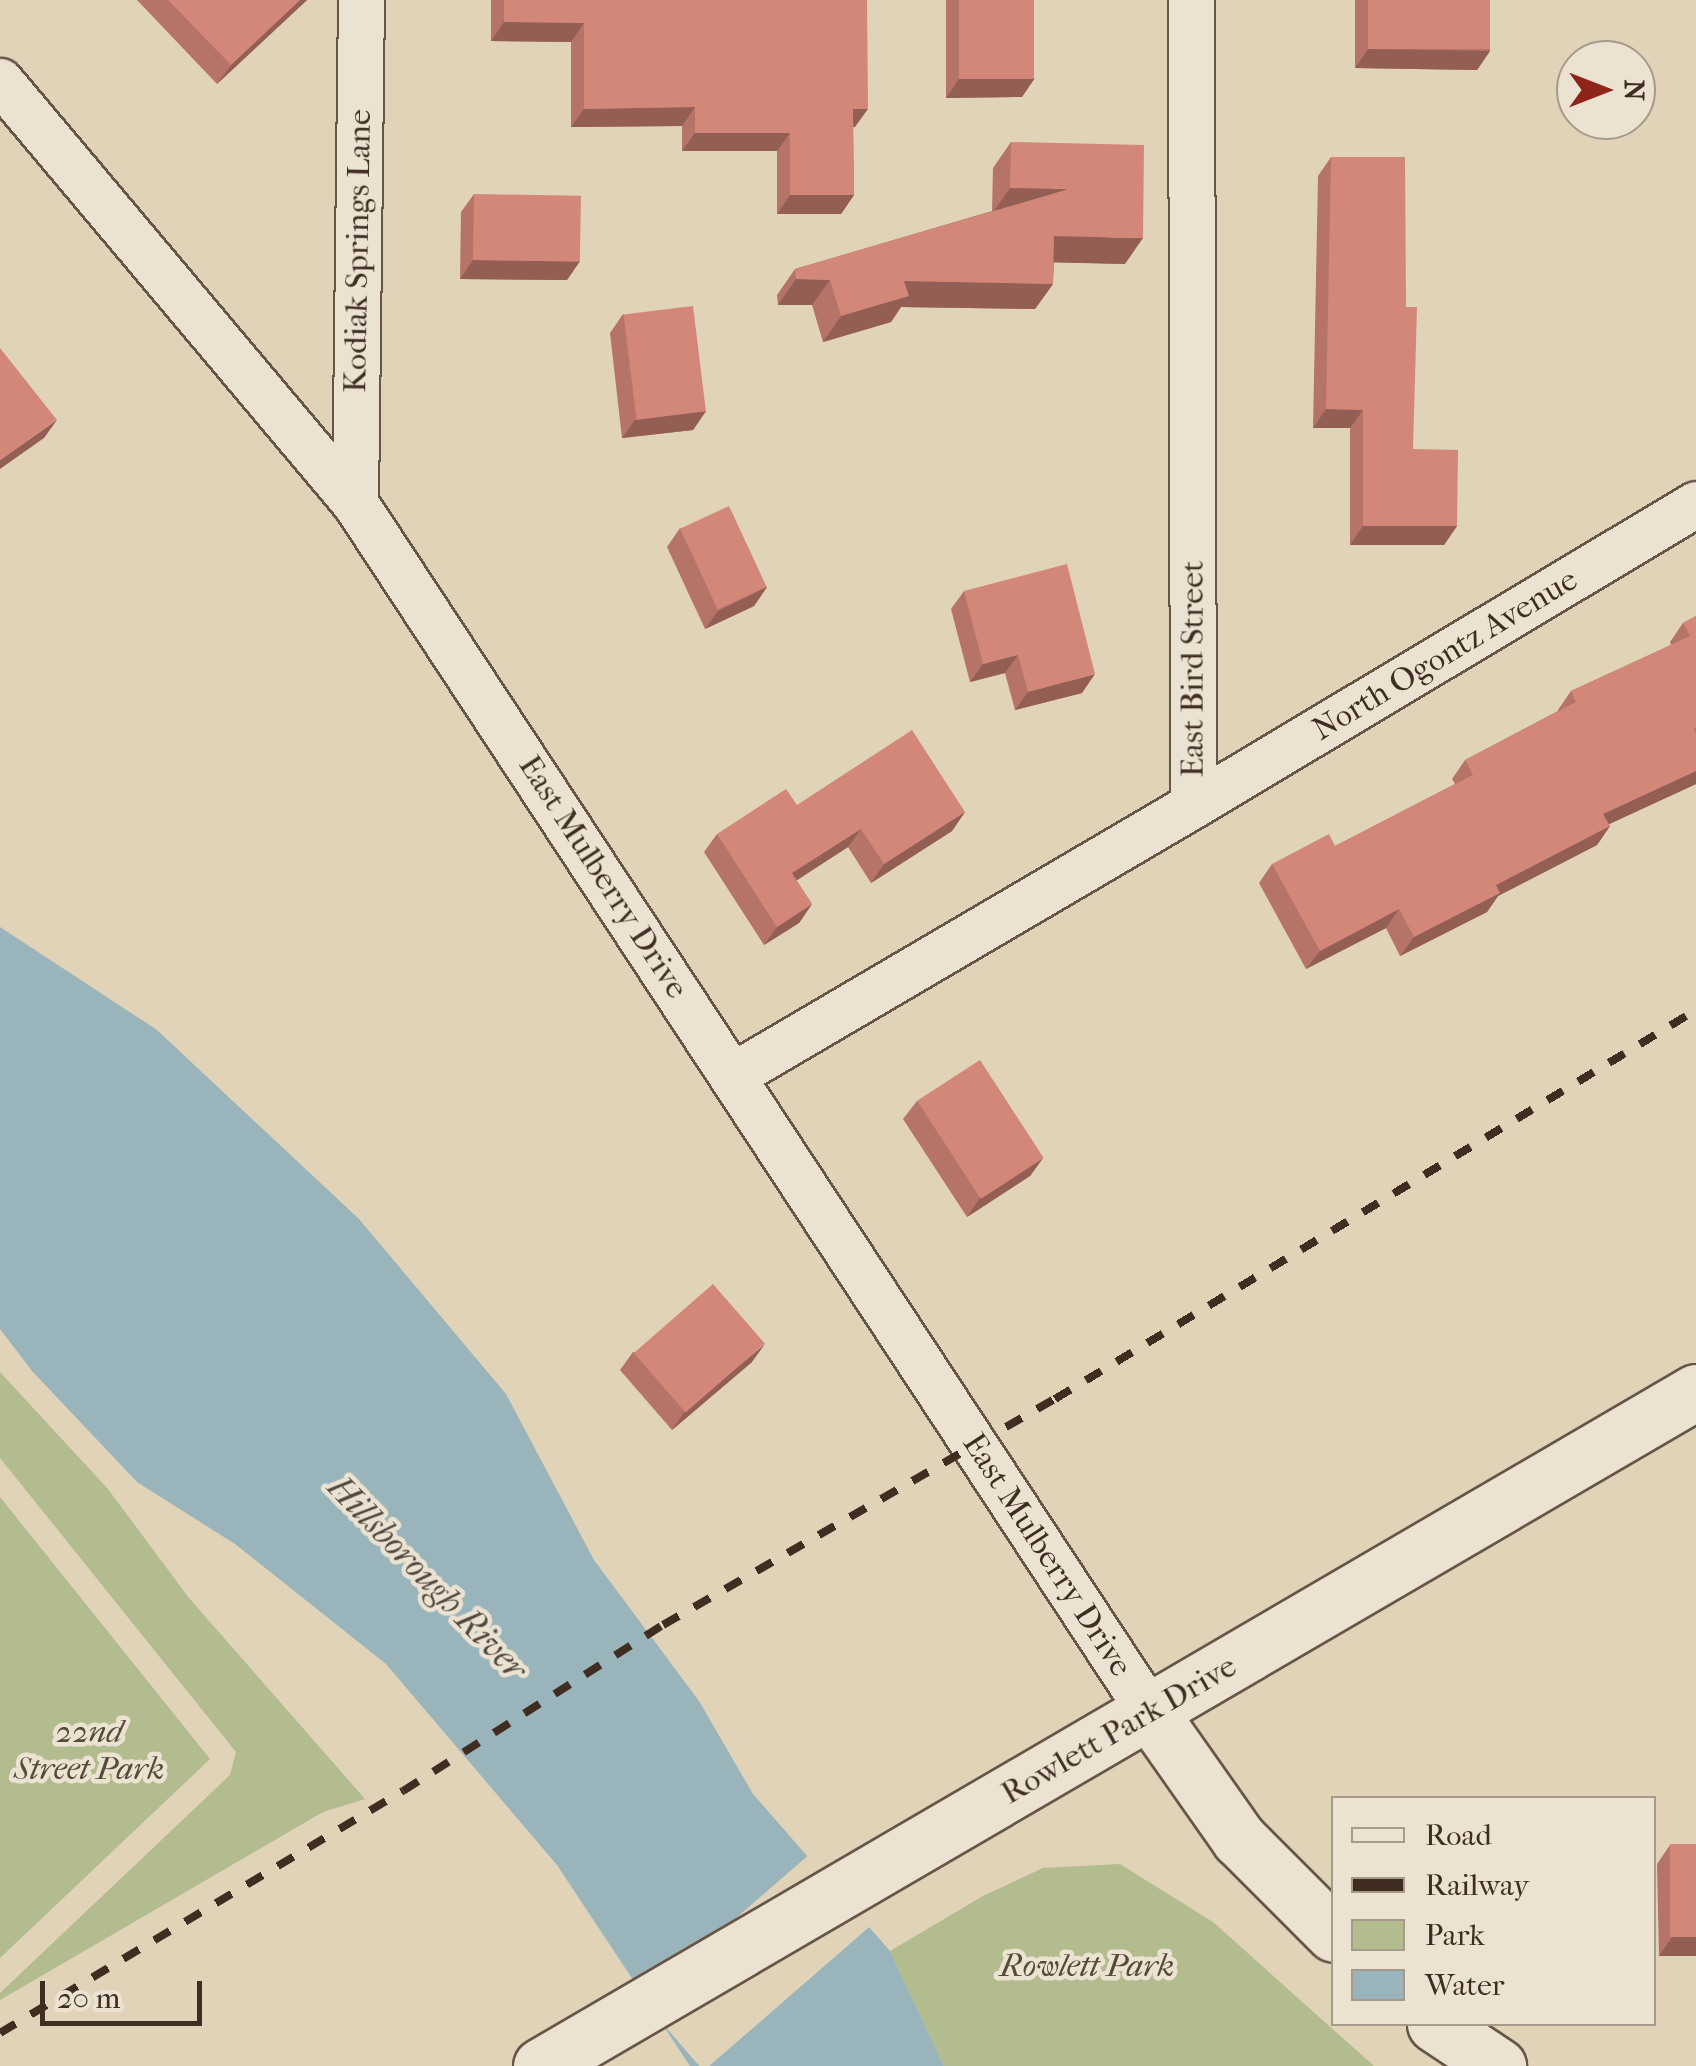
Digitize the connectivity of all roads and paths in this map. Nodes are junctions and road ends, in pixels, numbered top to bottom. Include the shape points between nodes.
1 (361, 0) edge
2 (1191, 0) edge
3 (0, 82) edge
4 (355, 503) junction
5 (1696, 504) edge
6 (1194, 805) junction
7 (734, 1075) junction
8 (1696, 1392) edge
9 (1151, 1714) junction
10 (1331, 1931) edge
11 (1438, 2026) edge
12 (564, 2053) edge
13 (1498, 2066) edge

1 - 4 street, Kodiak Springs Lane
2 - 6 street, East Bird Street
3 - 4 street, East Mulberry Drive
4 - 7 street, East Mulberry Drive
5 - 6 street, North Ogontz Avenue
6 - 7 street, East Bird Street
7 - 9 street, East Mulberry Drive
8 - 9 street, Rowlett Park Drive
9 - 10 street via 1239,1839
9 - 12 street, Rowlett Park Drive
11 - 13 street

